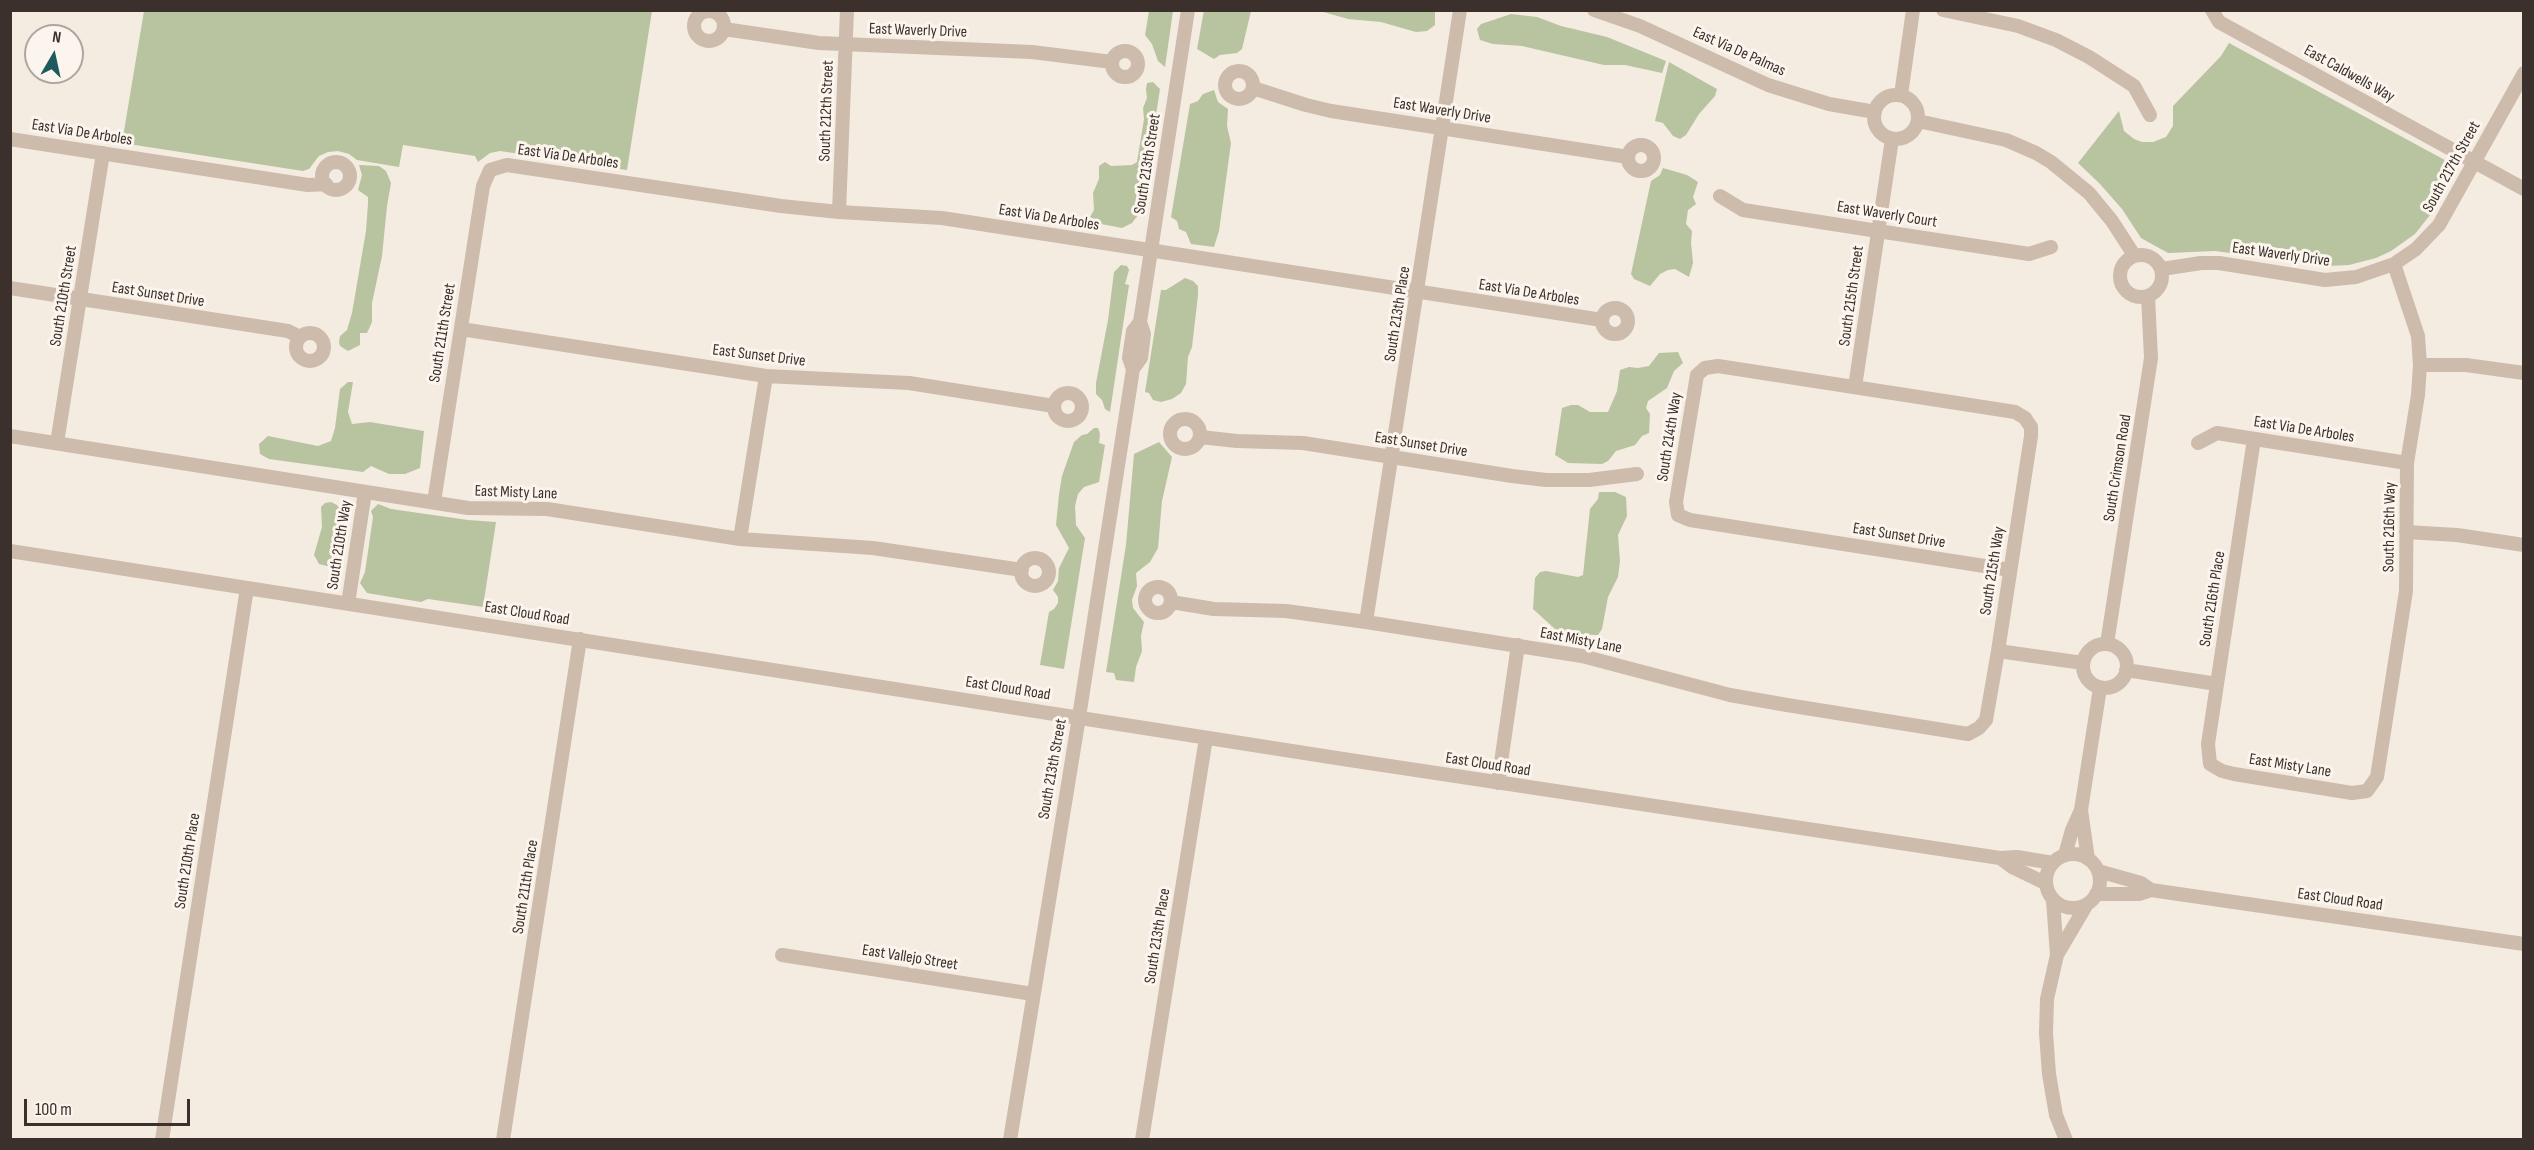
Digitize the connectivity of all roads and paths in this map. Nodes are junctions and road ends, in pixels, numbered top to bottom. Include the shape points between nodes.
1 (847, 10) edge
2 (1188, 10) edge
3 (1460, 10) edge
4 (1594, 10) edge
5 (1912, 10) edge
6 (1944, 10) edge
7 (2212, 10) edge
8 (724, 29) dead end
9 (846, 45) junction
10 (1112, 62) dead end
11 (2523, 73) edge
12 (1253, 88) dead end
13 (1900, 95) junction
14 (1875, 112) junction
15 (2150, 115) dead end
16 (1918, 121) junction
17 (1442, 128) junction
18 (10, 139) edge
19 (1892, 139) junction
20 (103, 153) junction
21 (1628, 157) dead end
22 (2475, 161) junction
23 (490, 170) joint
24 (326, 184) dead end
25 (2523, 189) edge
26 (1720, 196) dead end
27 (839, 212) junction
28 (1878, 231) junction
29 (2051, 247) dead end
30 (1152, 250) junction
31 (2134, 255) junction
32 (2394, 264) junction
33 (2162, 269) junction
34 (10, 288) edge
35 (1419, 292) junction
36 (2148, 296) junction
37 (81, 299) junction
38 (1602, 320) dead end
39 (461, 329) junction
40 (300, 337) dead end
41 (2420, 365) junction
42 (2523, 373) edge
43 (766, 376) junction
44 (1855, 387) junction
45 (1054, 406) dead end
46 (10, 436) edge
47 (1200, 437) dead end
48 (2254, 439) junction
49 (57, 443) junction
50 (2198, 443) dead end
51 (1393, 457) junction
52 (2407, 463) junction
53 (1637, 474) dead end
54 (365, 492) junction
55 (434, 502) junction
56 (1678, 515) joint
57 (2406, 532) junction
58 (740, 539) junction
59 (2523, 545) edge
60 (10, 551) edge
61 (1022, 570) dead end
62 (2010, 570) junction
63 (247, 588) junction
64 (1171, 602) dead end
65 (348, 604) junction
66 (1366, 621) junction
67 (580, 639) junction
68 (2107, 644) junction
69 (1518, 645) junction
70 (1998, 651) junction
71 (2083, 663) junction
72 (2127, 670) junction
73 (2217, 684) junction
74 (2100, 688) junction
75 (1079, 717) junction
76 (1979, 728) joint
77 (1206, 738) junction
78 (2210, 764) joint
79 (1498, 783) junction
80 (2367, 791) joint
81 (2081, 810) junction
82 (2000, 858) junction
83 (2059, 859) junction
84 (2088, 859) junction
85 (2098, 871) junction
86 (2045, 883) junction
87 (2151, 890) junction
88 (2092, 899) junction
89 (2053, 900) junction
90 (2523, 944) edge
91 (782, 955) dead end
92 (2057, 955) junction
93 (1033, 994) junction
94 (162, 1140) edge
95 (504, 1140) edge
96 (1010, 1140) edge
97 (1142, 1140) edge
98 (2066, 1140) edge

1 - 9 street, South 212th Street
2 - 30 street, South 213th Street
3 - 17 street, South 213th Place
4 - 14 street, East Via De Palmas via 1640,26 1768,85 1829,104
5 - 13 street
6 - 15 street via 2018,26 2090,57 2134,86
7 - 22 street, East Caldwells Way via 2219,22
8 - 9 street, East Waverly Drive
9 - 10 street, East Waverly Drive via 1032,52
9 - 27 street, South 212th Street
11 - 22 street, South 217th Street
12 - 17 street, East Waverly Drive via 1323,109
13 - 14 street via 1881,101
13 - 16 street via 1913,102
14 - 19 street via 1876,126
16 - 19 street via 1906,137
16 - 31 street via 1989,136 2036,153 2088,193
17 - 21 street, East Waverly Drive
17 - 35 street, South 213th Place
18 - 20 street, East Via De Arboles
19 - 28 street, South 215th Street
20 - 24 street, East Via De Arboles via 308,185
20 - 37 street, South 210th Street
22 - 25 street, East Caldwells Way
22 - 32 street, South 217th Street via 2439,225 2416,249
23 - 27 street, East Via De Arboles via 507,165
23 - 39 street, South 211th Street via 483,186
26 - 28 street, East Waverly Court via 1743,210
27 - 30 street, East Via De Arboles via 934,216
28 - 29 street, East Waverly Court via 2029,254
28 - 44 street, South 215th Street
30 - 35 street, East Via De Arboles
30 - 75 street, South 213th Street via 1140,322 1144,334 1141,358 1133,369
31 - 33 street via 2153,258
31 - 36 street via 2120,269 2120,282 2128,293
32 - 33 street, East Waverly Drive via 2356,277 2325,280 2219,263
32 - 41 street, South 216th Way via 2418,336
33 - 36 street via 2158,288
34 - 37 street, East Sunset Drive
35 - 38 street, East Via De Arboles
35 - 51 street, South 213th Place
36 - 68 street, South Crimson Road via 2151,358
37 - 40 street, East Sunset Drive
37 - 49 street, South 210th Street
39 - 43 street, East Sunset Drive
39 - 55 street, South 211th Street
41 - 42 street via 2466,365
41 - 52 street, South 216th Way
43 - 45 street, East Sunset Drive via 909,383
43 - 58 street
44 - 56 street, South 214th Way via 1718,366 1705,368 1697,375 1676,502
44 - 62 street, South 215th Way via 2015,412 2025,418 2031,436
46 - 49 street, East Misty Lane
47 - 51 street, East Sunset Drive via 1304,443
48 - 50 street, East Via De Arboles via 2217,433
48 - 52 street, East Via De Arboles
48 - 73 street, South 216th Place
49 - 54 street, East Misty Lane
51 - 53 street, East Sunset Drive via 1546,480
51 - 66 street, South 213th Place
52 - 57 street, South 216th Way
54 - 55 street, East Misty Lane
54 - 65 street, South 210th Way
55 - 58 street, East Misty Lane via 487,510 548,509
56 - 62 street, East Sunset Drive
57 - 59 street via 2457,534
57 - 80 street, South 216th Way via 2406,591 2377,777
58 - 61 street, East Misty Lane via 873,548
60 - 63 street, East Cloud Road
62 - 70 street, South 215th Way
63 - 65 street, East Cloud Road
63 - 94 street, South 210th Place
64 - 66 street, East Misty Lane
65 - 67 street, East Cloud Road
66 - 69 street, East Misty Lane
67 - 75 street, East Cloud Road
67 - 95 street, South 211th Place
68 - 71 street via 2094,647
68 - 72 street via 2120,650
69 - 76 street, East Misty Lane via 1582,656 1730,695 1968,734
69 - 79 street
70 - 71 street
70 - 76 street, South 215th Way via 1986,720
71 - 74 street via 2089,682
72 - 73 street
72 - 74 street via 2115,686
73 - 78 street, South 216th Place via 2208,744
74 - 81 street
75 - 77 street, East Cloud Road
75 - 93 street, South 213th Street
77 - 79 street, East Cloud Road
77 - 97 street, South 213th Place
78 - 80 street, East Misty Lane via 2234,774 2352,793
79 - 82 street, East Cloud Road
81 - 83 street
81 - 84 street
82 - 83 street, East Cloud Road
82 - 86 street, East Cloud Road
83 - 84 street via 2077,854
83 - 86 street via 2049,868
84 - 85 street
85 - 87 street, East Cloud Road via 2141,883
85 - 88 street via 2099,887
86 - 89 street
87 - 88 street, East Cloud Road
87 - 90 street, East Cloud Road
88 - 89 street via 2073,908
88 - 92 street
89 - 92 street
91 - 93 street, East Vallejo Street
92 - 98 street via 2047,999 2046,1033 2056,1115
93 - 96 street, South 213th Street

